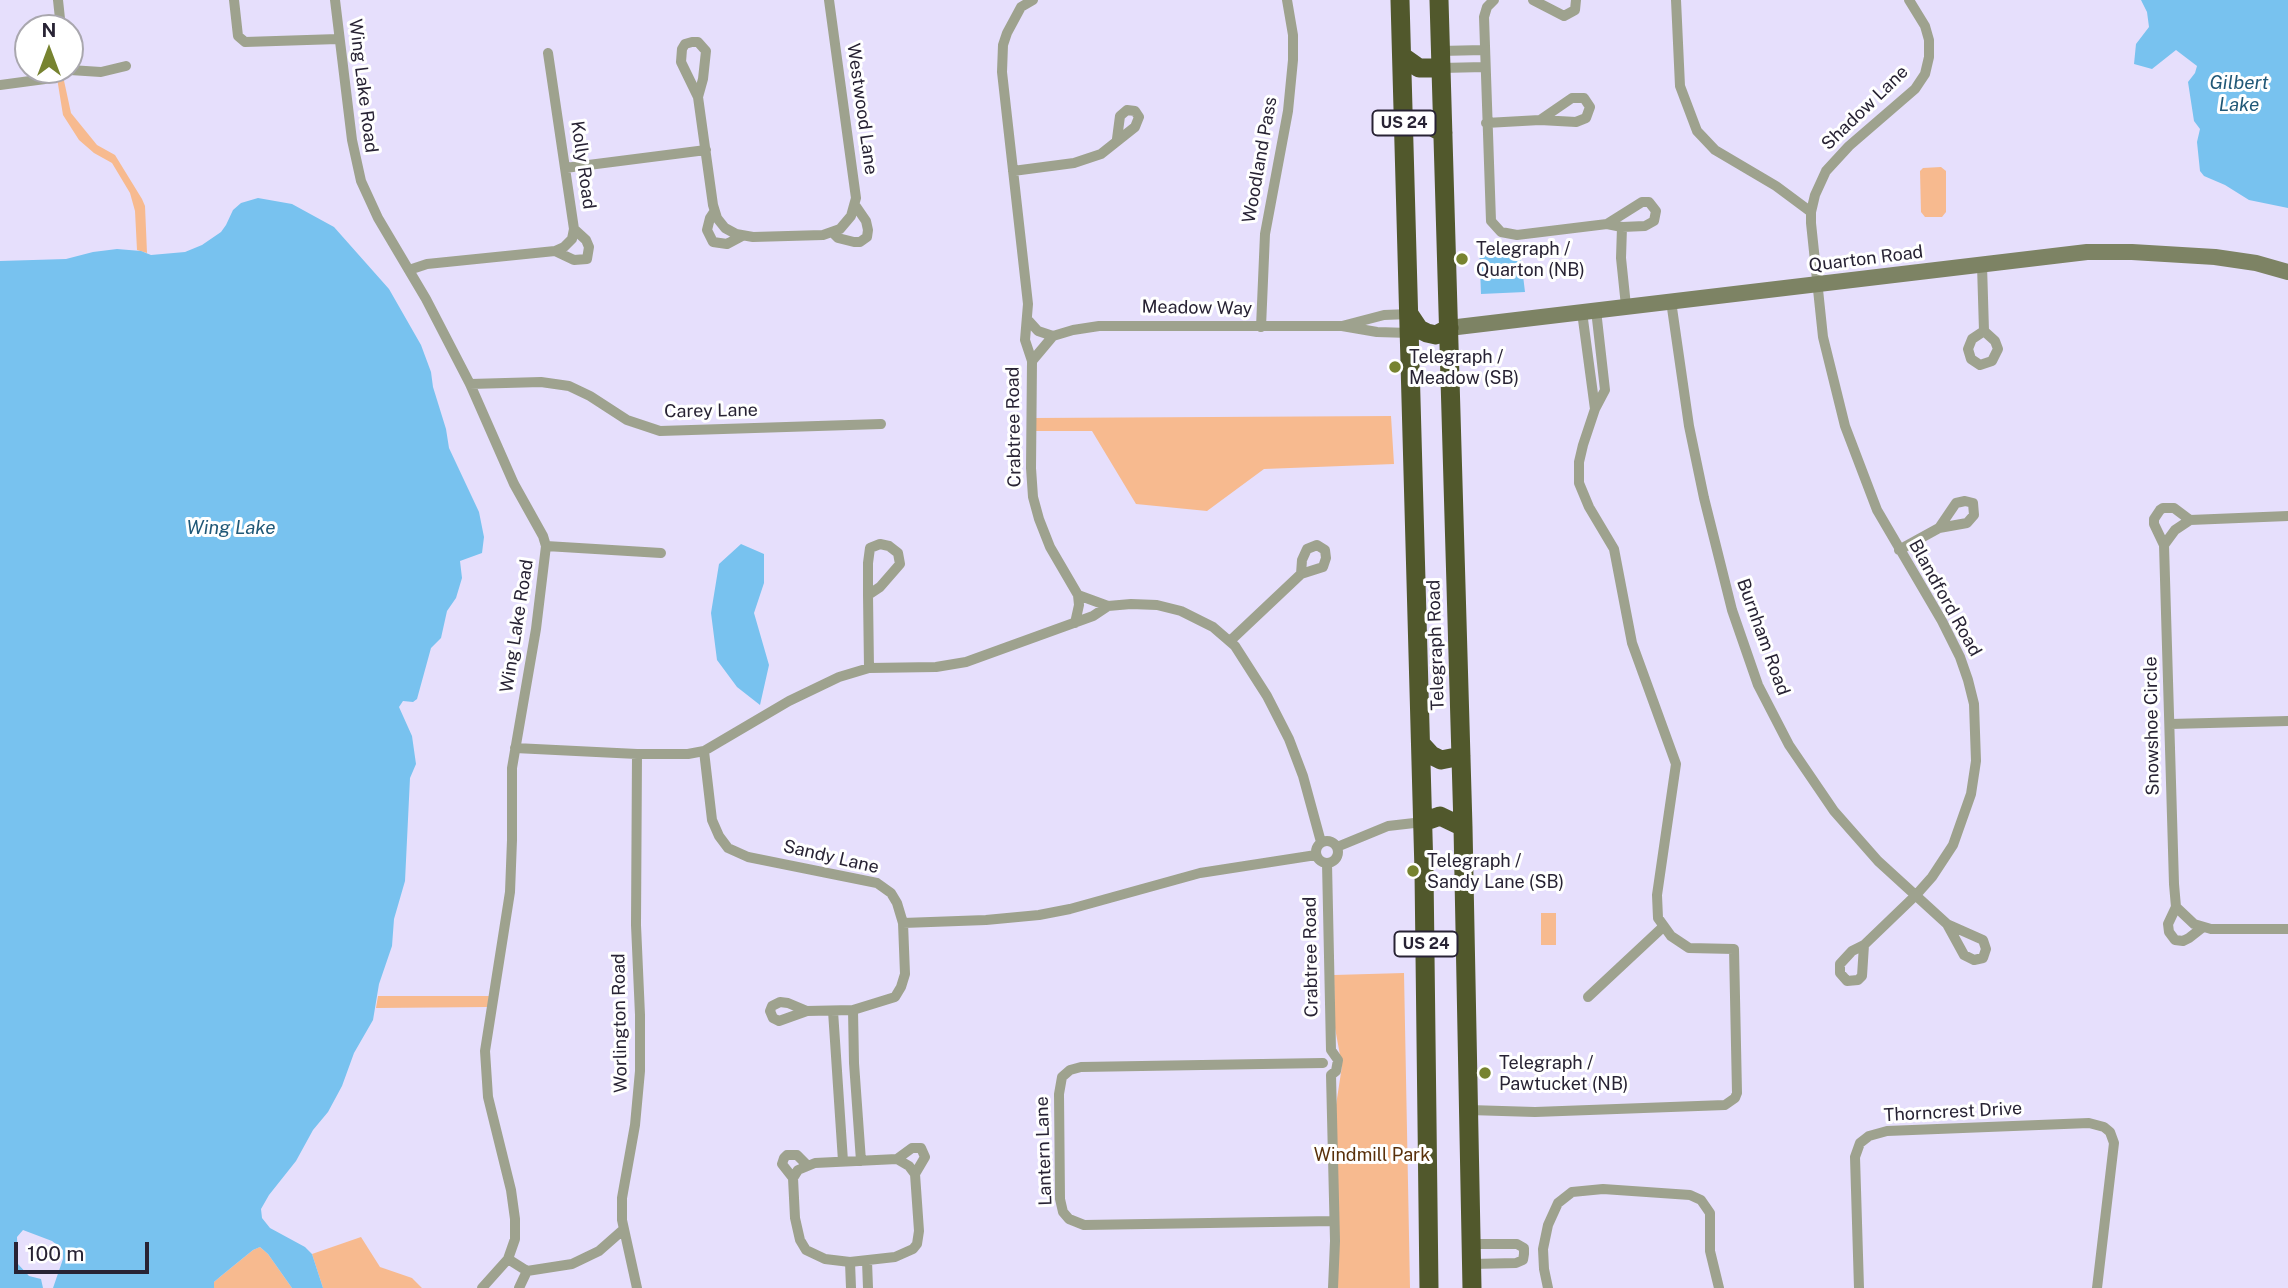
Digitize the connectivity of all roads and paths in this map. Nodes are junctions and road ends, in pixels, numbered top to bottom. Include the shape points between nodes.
1 (234, 0) edge
2 (335, 0) edge
3 (830, 0) edge
4 (1033, 0) edge
5 (1287, 0) edge
6 (1400, 0) edge
7 (1439, 0) edge
8 (1493, 0) edge
9 (1533, 0) edge
10 (1576, 0) edge
11 (1676, 0) edge
12 (1909, 0) edge
13 (1019, 4) edge
14 (338, 39) junction
15 (1484, 50) junction
16 (548, 52) dead end
17 (1402, 56) junction
18 (1441, 60) junction
19 (126, 66) dead end
20 (1485, 66) junction
21 (84, 71) edge
22 (698, 97) dead end
23 (1540, 120) dead end
24 (1486, 123) junction
25 (1404, 126) junction
26 (1443, 133) junction
27 (1117, 139) dead end
28 (706, 149) junction
29 (565, 168) junction
30 (1013, 171) junction
31 (855, 205) junction
32 (714, 212) junction
33 (1811, 212) junction
34 (1607, 224) junction
35 (1622, 227) junction
36 (574, 229) junction
37 (833, 233) junction
38 (742, 236) junction
39 (555, 251) junction
40 (1982, 265) junction
41 (409, 270) junction
42 (2288, 272) edge
43 (1819, 284) junction
44 (1671, 301) junction
45 (1626, 306) junction
46 (1589, 311) junction
47 (1028, 320) junction
48 (1409, 323) junction
49 (1342, 326) junction
50 (1261, 327) junction
51 (1448, 328) junction
52 (1984, 331) dead end
53 (1053, 337) junction
54 (1032, 361) junction
55 (470, 384) junction
56 (881, 424) dead end
57 (2288, 516) edge
58 (2190, 520) junction
59 (1939, 528) dead end
60 (2164, 545) junction
61 (546, 546) junction
62 (1899, 550) junction
63 (661, 553) dead end
64 (1301, 574) dead end
65 (868, 594) junction
66 (1078, 596) junction
67 (1108, 606) junction
68 (1074, 623) junction
69 (1230, 640) junction
70 (869, 668) junction
71 (2288, 722) edge
72 (2170, 724) junction
73 (1421, 744) junction
74 (515, 748) junction
75 (704, 751) junction
76 (637, 754) junction
77 (1461, 756) junction
78 (1423, 822) junction
79 (1462, 827) junction
80 (1321, 842) junction
81 (1337, 847) junction
82 (1316, 855) junction
83 (1327, 863) junction
84 (1916, 895) junction
85 (2176, 907) junction
86 (903, 923) junction
87 (1947, 924) dead end
88 (2203, 927) junction
89 (1663, 928) junction
90 (2288, 929) edge
91 (1864, 945) dead end
92 (1588, 997) dead end
93 (853, 1010) junction
94 (807, 1011) dead end
95 (833, 1011) junction
96 (1331, 1050) junction
97 (1323, 1063) junction
98 (1331, 1075) junction
99 (1469, 1110) junction
100 (897, 1159) junction
101 (852, 1161) junction
102 (807, 1165) junction
103 (915, 1174) junction
104 (793, 1178) junction
105 (1334, 1221) junction
106 (624, 1229) junction
107 (1471, 1244) junction
108 (1524, 1253) junction
109 (1543, 1254) junction
110 (508, 1259) junction
111 (858, 1262) junction
112 (1472, 1264) junction
113 (527, 1271) junction
114 (482, 1288) edge
115 (519, 1288) edge
116 (638, 1288) edge
117 (851, 1288) edge
118 (868, 1288) edge
119 (1333, 1288) edge
120 (1429, 1288) edge
121 (1472, 1288) edge
122 (1548, 1288) edge
123 (1718, 1288) edge
124 (1859, 1288) edge
125 (2098, 1288) edge

1 - 14 street via 238,36 245,42
2 - 14 street, Wing Lake Road
3 - 31 street, Westwood Lane
4 - 13 street, Crabtree Road
5 - 50 street, Woodland Pass via 1293,60 1265,233
6 - 17 highway, Telegraph Road / US 24
7 - 18 highway, Telegraph Road / US 24
8 - 15 street via 1484,17
9 - 10 street via 1564,16 1575,10
11 - 33 street via 1680,86 1697,131 1715,150
12 - 33 street, Shadow Lane via 1929,40 1925,74 1916,89 1840,155 1819,184
13 - 30 street, Crabtree Road via 1002,57
14 - 41 street, Wing Lake Road via 361,181
15 - 18 street
15 - 20 street
16 - 29 street, Kolly Road
17 - 18 highway via 1419,68
17 - 25 highway, Telegraph Road / US 24
18 - 20 street
18 - 26 highway, Telegraph Road / US 24
19 - 21 street
20 - 24 street
22 - 28 street
23 - 24 street
24 - 34 street via 1489,213 1495,228 1517,235
25 - 26 highway via 1424,122
25 - 48 highway, Telegraph Road / US 24
26 - 51 highway, Telegraph Road / US 24
27 - 30 street via 1101,154 1081,162
28 - 29 street
28 - 32 street
29 - 36 street, Kolly Road
30 - 47 street, Crabtree Road
31 - 37 street via 848,220
31 - 37 street, Westwood Lane via 866,221 867,237 854,242
32 - 38 street via 725,228
32 - 38 street via 707,230 713,242 727,244
33 - 43 street, Shadow Lane
34 - 35 street
34 - 35 street via 1635,205 1649,202 1654,206 1657,216 1650,224
35 - 45 street
36 - 39 street, Kolly Road via 569,243
36 - 39 street via 586,240 587,259 574,260
37 - 38 street
39 - 41 street via 426,264
40 - 42 street, Quarton Road via 2132,252 2230,259
40 - 43 street, Quarton Road
40 - 52 street
41 - 55 street, Wing Lake Road
43 - 44 street, Quarton Road
43 - 62 street, Blandford Road via 1823,337 1845,426 1877,510
44 - 45 street, Quarton Road
44 - 84 street, Burnham Road via 1698,471 1732,610 1758,685 1803,768 1835,811 1878,861
45 - 46 street, Quarton Road
46 - 51 street, Quarton Road
46 - 89 street via 1605,390 1578,462 1579,484 1614,549 1632,643 1676,764 1657,895
47 - 53 street
47 - 54 street, Crabtree Road via 1026,348
48 - 49 street, Meadow Way via 1376,317
48 - 49 street, Meadow Way via 1377,332
48 - 51 highway via 1436,335
48 - 73 highway, Telegraph Road / US 24
49 - 50 street, Meadow Way
50 - 53 street, Meadow Way via 1113,325
51 - 77 highway, Telegraph Road / US 24
53 - 54 street
54 - 66 street, Crabtree Road via 1034,497 1051,547
55 - 56 street, Carey Lane via 569,386 627,420 660,431
55 - 61 street, Wing Lake Road
57 - 58 street, Snowshoe Circle
58 - 60 street
58 - 60 street, Snowshoe Circle via 2174,508 2160,510 2154,524
59 - 62 street
60 - 72 street, Snowshoe Circle
61 - 63 street
61 - 74 street, Wing Lake Road
62 - 84 street, Blandford Road via 1956,648 1976,724 1974,782 1961,828 1944,860
64 - 69 street
65 - 65 street via 870,548 889,545 898,553 898,568
65 - 70 street
66 - 67 street
66 - 68 street
67 - 68 street
67 - 69 street via 1168,607 1202,621
68 - 70 street via 966,662
69 - 80 street via 1289,739
70 - 75 street via 807,691
71 - 72 street
72 - 85 street, Snowshoe Circle
73 - 77 highway via 1441,760
73 - 78 highway, Telegraph Road / US 24
74 - 76 street
74 - 110 street, Wing Lake Road via 510,892 485,1063 489,1109 513,1205 514,1239
75 - 76 street
75 - 86 street, Sandy Lane via 712,820 729,848 748,857 877,883 891,893
76 - 106 street, Worlington Road via 640,1071 622,1198
77 - 79 highway, Telegraph Road / US 24
78 - 79 highway via 1440,816
78 - 81 street via 1388,827
78 - 120 highway, Telegraph Road / US 24
79 - 99 highway, Telegraph Road / US 24
80 - 81 street via 1330,841
80 - 82 street
81 - 83 street via 1336,858
82 - 83 street
82 - 86 street via 1200,873 1040,915
83 - 96 street, Crabtree Road
84 - 87 street, Burnham Road
84 - 91 street, Blandford Road
85 - 88 street
85 - 88 street, Snowshoe Circle via 2168,924 2175,940 2189,939
86 - 93 street via 905,974 901,987 895,997
88 - 90 street, Snowshoe Circle
89 - 92 street
89 - 99 street via 1689,948 1734,949 1735,1098 1725,1105
93 - 95 street
93 - 101 street via 856,1095
94 - 95 street
95 - 101 street
96 - 97 street
96 - 98 street, Crabtree Road via 1338,1060
97 - 98 street
97 - 105 street, Lantern Lane via 1061,1070 1060,1199 1065,1222 1084,1225
98 - 105 street, Crabtree Road
99 - 107 highway, Telegraph Road / US 24
100 - 101 street
100 - 103 street
100 - 103 street via 912,1148 921,1148 925,1157
101 - 102 street
102 - 104 street
102 - 104 street via 797,1155 787,1155 782,1164
103 - 111 street via 917,1244 901,1255
104 - 111 street via 802,1244 819,1257
105 - 119 street, Crabtree Road
106 - 113 street via 580,1261
106 - 116 street, Worlington Road
107 - 108 street via 1517,1244
107 - 112 highway, Telegraph Road / US 24
108 - 109 street
108 - 112 street via 1516,1263
109 - 122 street
109 - 123 street via 1553,1211 1572,1192 1612,1189 1690,1195 1701,1200 1710,1213 1710,1251
110 - 113 street
110 - 114 street
111 - 117 street
111 - 118 street
112 - 121 highway, Telegraph Road / US 24
113 - 115 street
124 - 125 street, Thorncrest Drive via 1855,1157 1860,1143 1869,1136 1887,1131 2089,1123 2109,1132 2115,1152

